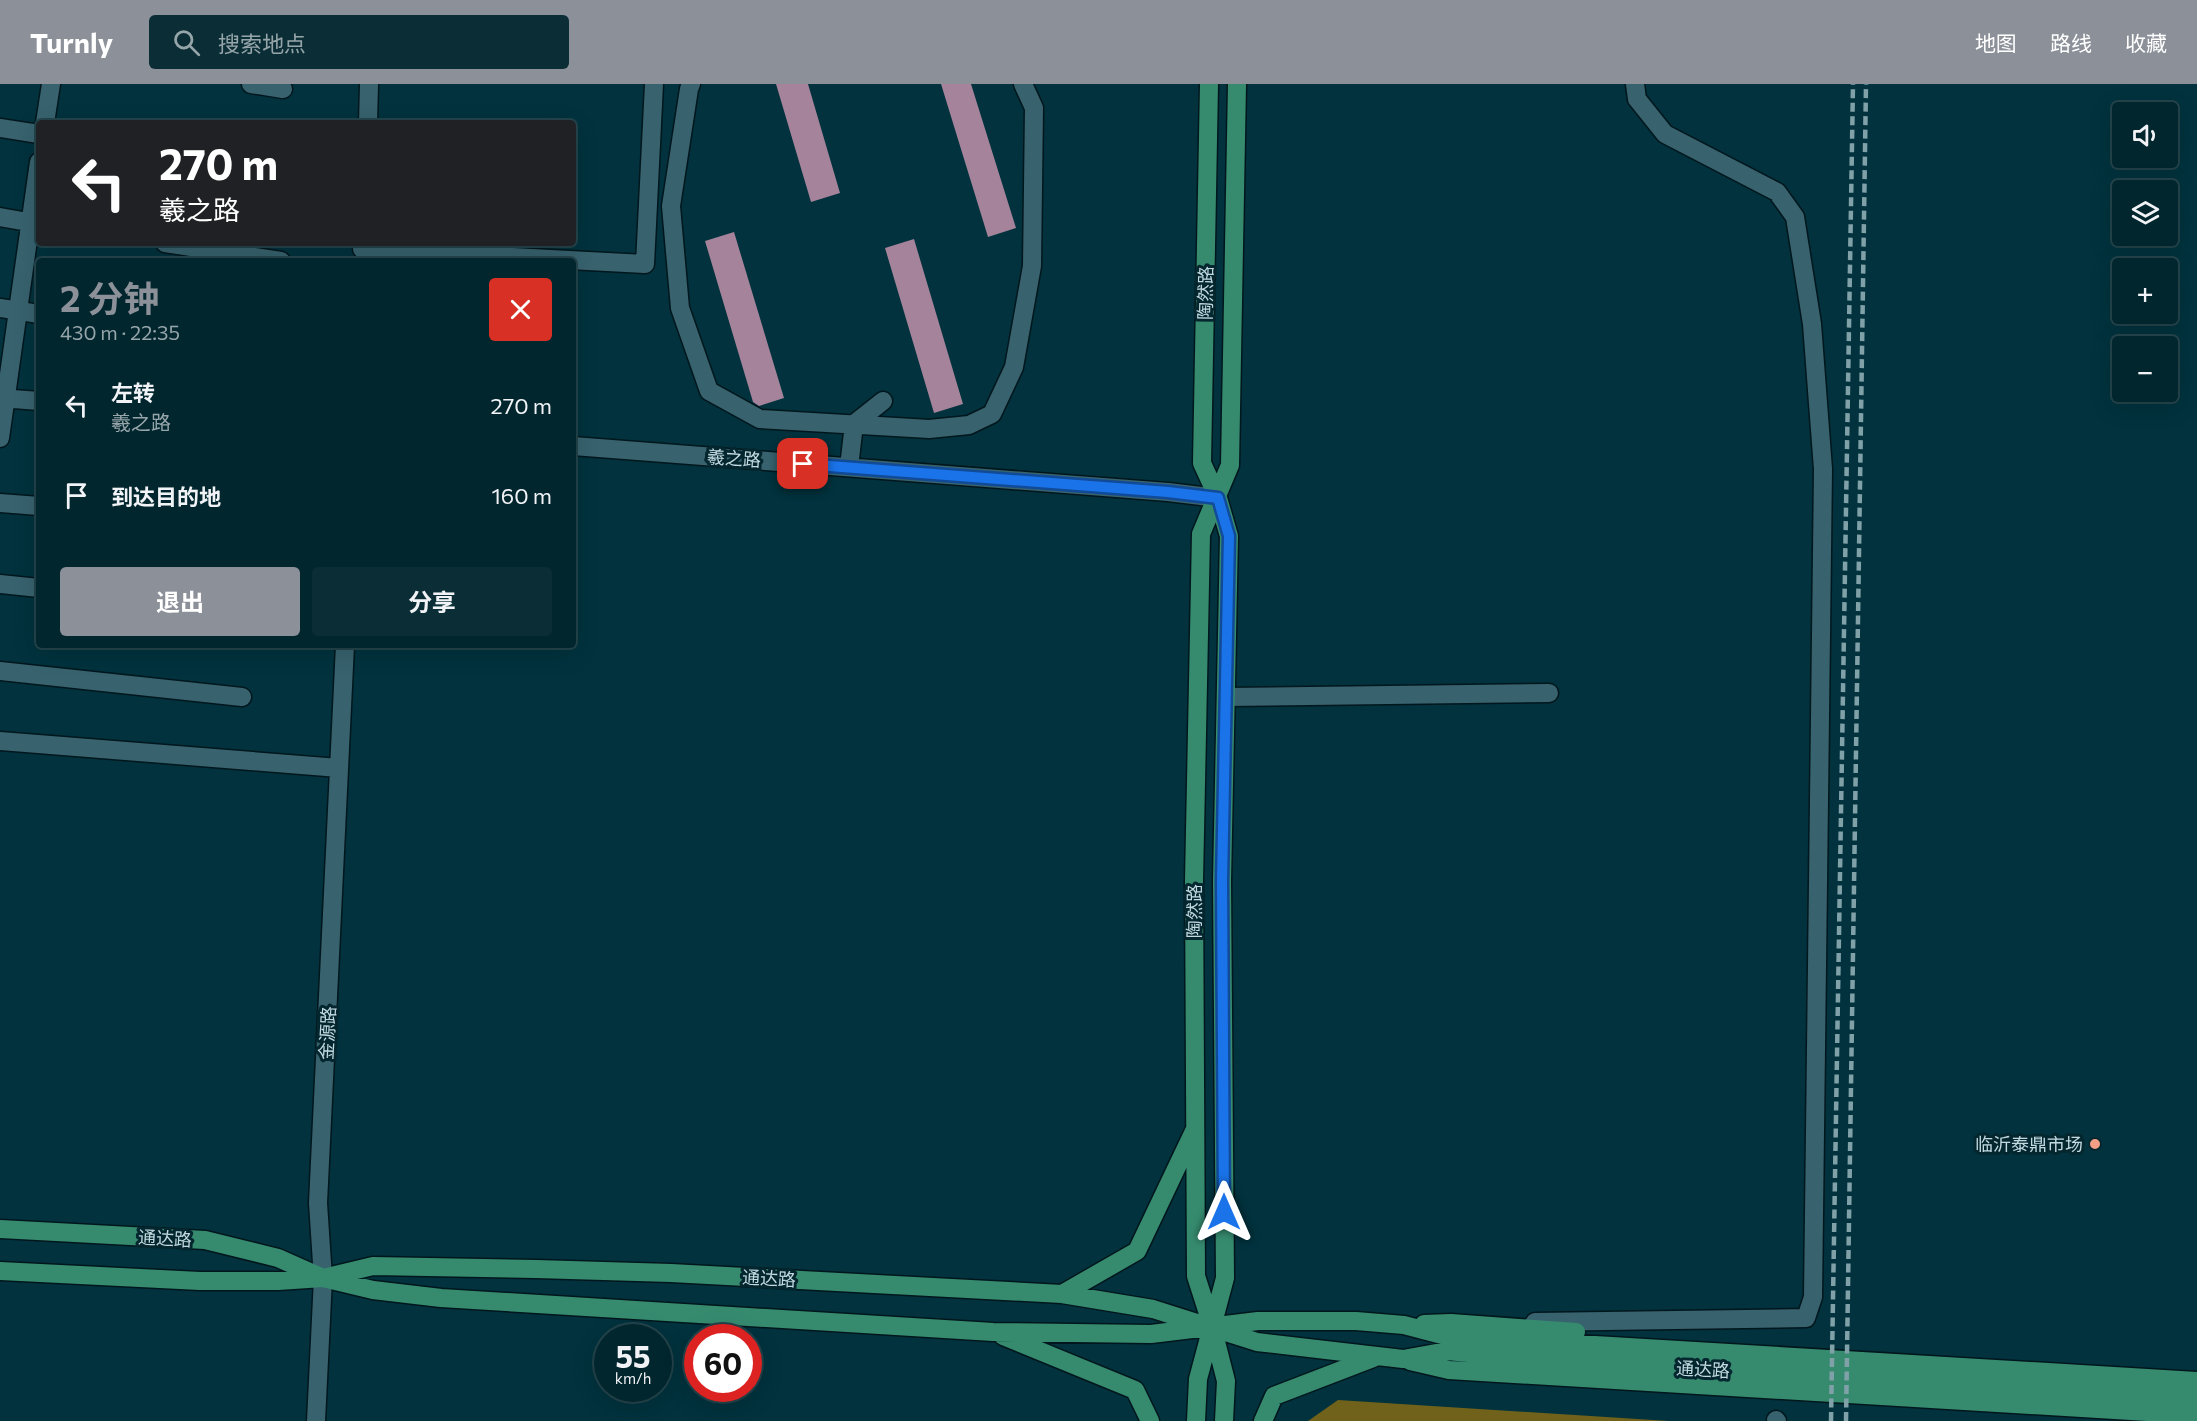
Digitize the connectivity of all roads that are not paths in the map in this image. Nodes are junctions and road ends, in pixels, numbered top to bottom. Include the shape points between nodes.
1 (51, 84) edge
2 (251, 84) edge
3 (369, 84) edge
4 (654, 84) edge
5 (692, 84) edge
6 (1023, 84) edge
7 (1209, 84) edge
8 (1237, 84) edge
9 (1635, 84) edge
10 (283, 89) dead end
11 (45, 120) edge
12 (368, 120) edge
13 (0, 128) edge
14 (36, 134) edge
15 (36, 199) edge
16 (0, 218) edge
17 (34, 223) edge
18 (184, 246) edge
19 (362, 251) edge
20 (261, 258) edge
21 (514, 258) edge
22 (576, 261) edge
23 (8, 309) edge
24 (36, 314) edge
25 (2, 398) edge
26 (36, 401) edge
27 (882, 401) dead end
28 (854, 424) junction
29 (0, 438) edge
30 (576, 446) edge
31 (849, 467) junction
32 (1218, 498) junction
33 (0, 503) edge
34 (36, 506) edge
35 (0, 584) edge
36 (36, 588) edge
37 (345, 648) edge
38 (0, 670) edge
39 (1549, 693) dead end
40 (242, 696) dead end
41 (1226, 698) junction
42 (0, 741) edge
43 (339, 768) junction
44 (1196, 1127) junction
45 (0, 1229) edge
46 (0, 1271) edge
47 (323, 1278) junction
48 (1062, 1294) junction
49 (1451, 1323) junction
50 (1404, 1325) junction
51 (1212, 1326) junction
52 (993, 1332) junction
53 (1374, 1357) junction
54 (1403, 1359) junction
55 (2197, 1370) edge
56 (2197, 1381) edge
57 (2197, 1400) edge
58 (2197, 1415) edge
59 (316, 1421) edge
60 (1150, 1421) edge
61 (1196, 1421) edge
62 (1224, 1421) edge
63 (1263, 1421) edge

1 - 11 street
2 - 10 street
3 - 12 street
4 - 22 street via 645,264
5 - 28 street via 671,206 680,308 709,392 760,419
6 - 28 street via 1034,108 1032,266 1014,367 992,414 969,425 929,429
7 - 32 main road, 陶然路 via 1202,464
8 - 32 main road, 陶然路 via 1230,465
9 - 49 street via 1637,99 1665,134 1777,192 1795,217 1812,324 1823,469 1812,1298 1806,1318
13 - 14 street
15 - 17 street
16 - 17 street
17 - 23 street
18 - 20 street
19 - 21 street
23 - 24 street
23 - 25 street
25 - 26 street
25 - 29 street
27 - 28 street
28 - 31 street
30 - 31 street, 羲之路
31 - 32 street, 羲之路
32 - 41 main road, 陶然路 via 1229,536
32 - 44 main road, 陶然路 via 1201,534 1194,881
33 - 34 street
35 - 36 street
37 - 43 street, 金源路
38 - 40 street
39 - 41 street
41 - 51 main road, 陶然路 via 1222,881 1225,1278
42 - 43 street
43 - 47 street, 金源路 via 318,1203
44 - 48 main road via 1137,1251
44 - 51 main road, 陶然路 via 1196,1276
45 - 47 main road, 通达路 via 205,1240 278,1258
46 - 47 main road, 通达路 via 200,1281
47 - 48 main road, 通达路 via 373,1266 524,1268
47 - 52 main road, 通达路 via 373,1290 441,1299
47 - 59 street, 金源路
48 - 51 main road, 通达路 via 1153,1308
49 - 50 main road
49 - 55 main road
50 - 51 main road, 通达路 via 1258,1321
50 - 56 main road, 通达路 via 1446,1336
51 - 52 main road, 通达路 via 1151,1334
51 - 53 main road, 通达路 via 1257,1342
51 - 61 main road, 陶然路 via 1198,1379
51 - 62 main road, 陶然路 via 1226,1381
52 - 60 main road via 1136,1390
53 - 54 main road, 通达路
53 - 63 main road via 1274,1396
54 - 57 main road, 通达路 via 1447,1351
54 - 58 main road via 1449,1370

